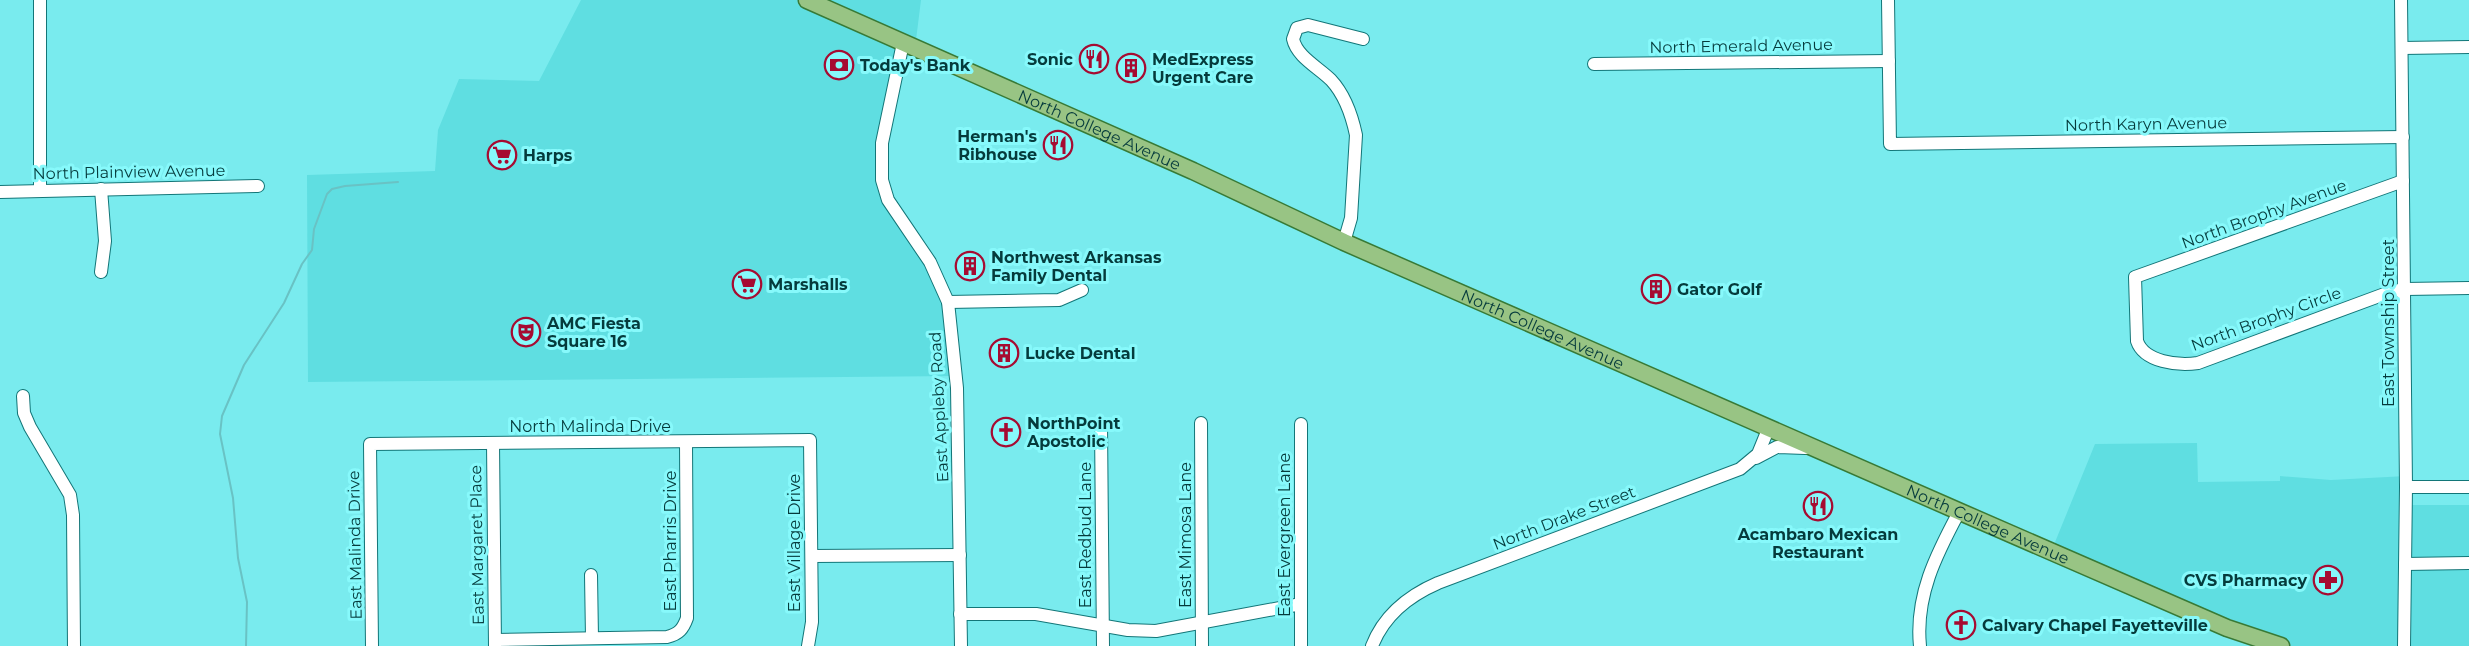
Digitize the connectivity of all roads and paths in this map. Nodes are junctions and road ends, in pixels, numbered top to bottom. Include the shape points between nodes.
1 (40, 0) edge
2 (807, 0) edge
3 (1887, 0) edge
4 (2401, 0) edge
5 (1363, 39) dead end
6 (903, 43) junction
7 (2469, 47) edge
8 (2402, 48) junction
9 (1888, 61) junction
10 (1594, 64) dead end
11 (2403, 137) junction
12 (2403, 181) junction
13 (258, 186) dead end
14 (101, 189) junction
15 (40, 190) junction
16 (0, 192) edge
17 (1344, 242) junction
18 (101, 272) dead end
19 (2135, 277) joint
20 (2469, 288) edge
21 (2405, 289) junction
22 (1082, 290) dead end
23 (948, 302) junction
24 (23, 396) dead end
25 (1201, 423) dead end
26 (1101, 424) dead end
27 (1300, 424) dead end
28 (1769, 427) junction
29 (810, 440) joint
30 (686, 442) junction
31 (493, 443) junction
32 (370, 444) joint
33 (1818, 448) junction
34 (1753, 460) junction
35 (2406, 487) junction
36 (2469, 487) edge
37 (1959, 512) junction
38 (960, 555) junction
39 (812, 556) junction
40 (2469, 562) edge
41 (2405, 564) junction
42 (591, 575) dead end
43 (1301, 604) junction
44 (960, 614) junction
45 (1202, 624) junction
46 (1102, 625) junction
47 (592, 638) junction
48 (495, 643) edge
49 (74, 646) edge
50 (372, 646) edge
51 (808, 646) edge
52 (961, 646) edge
53 (1103, 646) edge
54 (1202, 646) edge
55 (1301, 646) edge
56 (1372, 646) edge
57 (1920, 646) edge
58 (2281, 646) edge
59 (2404, 646) edge

1 - 15 street
2 - 6 main road, North College Avenue
3 - 9 street
4 - 8 street, East Township Street
5 - 17 street via 1308,25 1297,28 1293,39 1299,52 1332,81 1353,122 1356,135 1351,218
6 - 17 main road, North College Avenue
6 - 23 street, East Appleby Road via 882,143 882,180 888,200 930,262
7 - 8 street
8 - 11 street, East Township Street
9 - 10 street, North Emerald Avenue
9 - 11 street, North Karyn Avenue via 1890,144
11 - 12 street, East Township Street
12 - 19 street, North Brophy Avenue
12 - 21 street, East Township Street
13 - 14 street, North Plainview Avenue
14 - 15 street, North Plainview Avenue
14 - 18 street via 105,241
15 - 16 street, North Plainview Avenue
17 - 28 main road, North College Avenue
19 - 21 street, North Brophy Circle via 2140,349 2152,357 2191,364
20 - 21 street
21 - 35 street, East Township Street
22 - 23 street via 1059,300
23 - 38 street, East Appleby Road via 956,373
24 - 49 street via 30,427 70,495
25 - 45 street, East Mimosa Lane
26 - 46 street, East Redbud Lane
27 - 43 street, East Evergreen Lane
28 - 33 main road, North College Avenue
28 - 34 street
29 - 30 street, North Malinda Drive
29 - 39 street, East Village Drive
30 - 31 street, North Malinda Drive
30 - 47 street, East Pharris Drive via 687,618 683,629 668,637
31 - 32 street, North Malinda Drive
31 - 48 street, East Margaret Place
32 - 50 street, East Malinda Drive
33 - 34 street, North Drake Street via 1776,447
33 - 37 main road, North College Avenue
34 - 56 street, North Drake Street via 1740,469 1426,588 1389,616
35 - 36 street
35 - 41 street, East Township Street
37 - 57 street via 1925,585
37 - 58 main road, North College Avenue via 2227,628
38 - 39 street
38 - 44 street, East Appleby Road
39 - 51 street, East Village Drive
40 - 41 street
41 - 59 street, East Township Street
42 - 47 street
43 - 45 street
43 - 55 street, East Evergreen Lane
44 - 46 street via 1036,614
44 - 52 street, East Appleby Road
45 - 46 street via 1143,632
45 - 54 street, East Mimosa Lane
46 - 53 street, East Redbud Lane
47 - 48 street, East Pharris Drive

